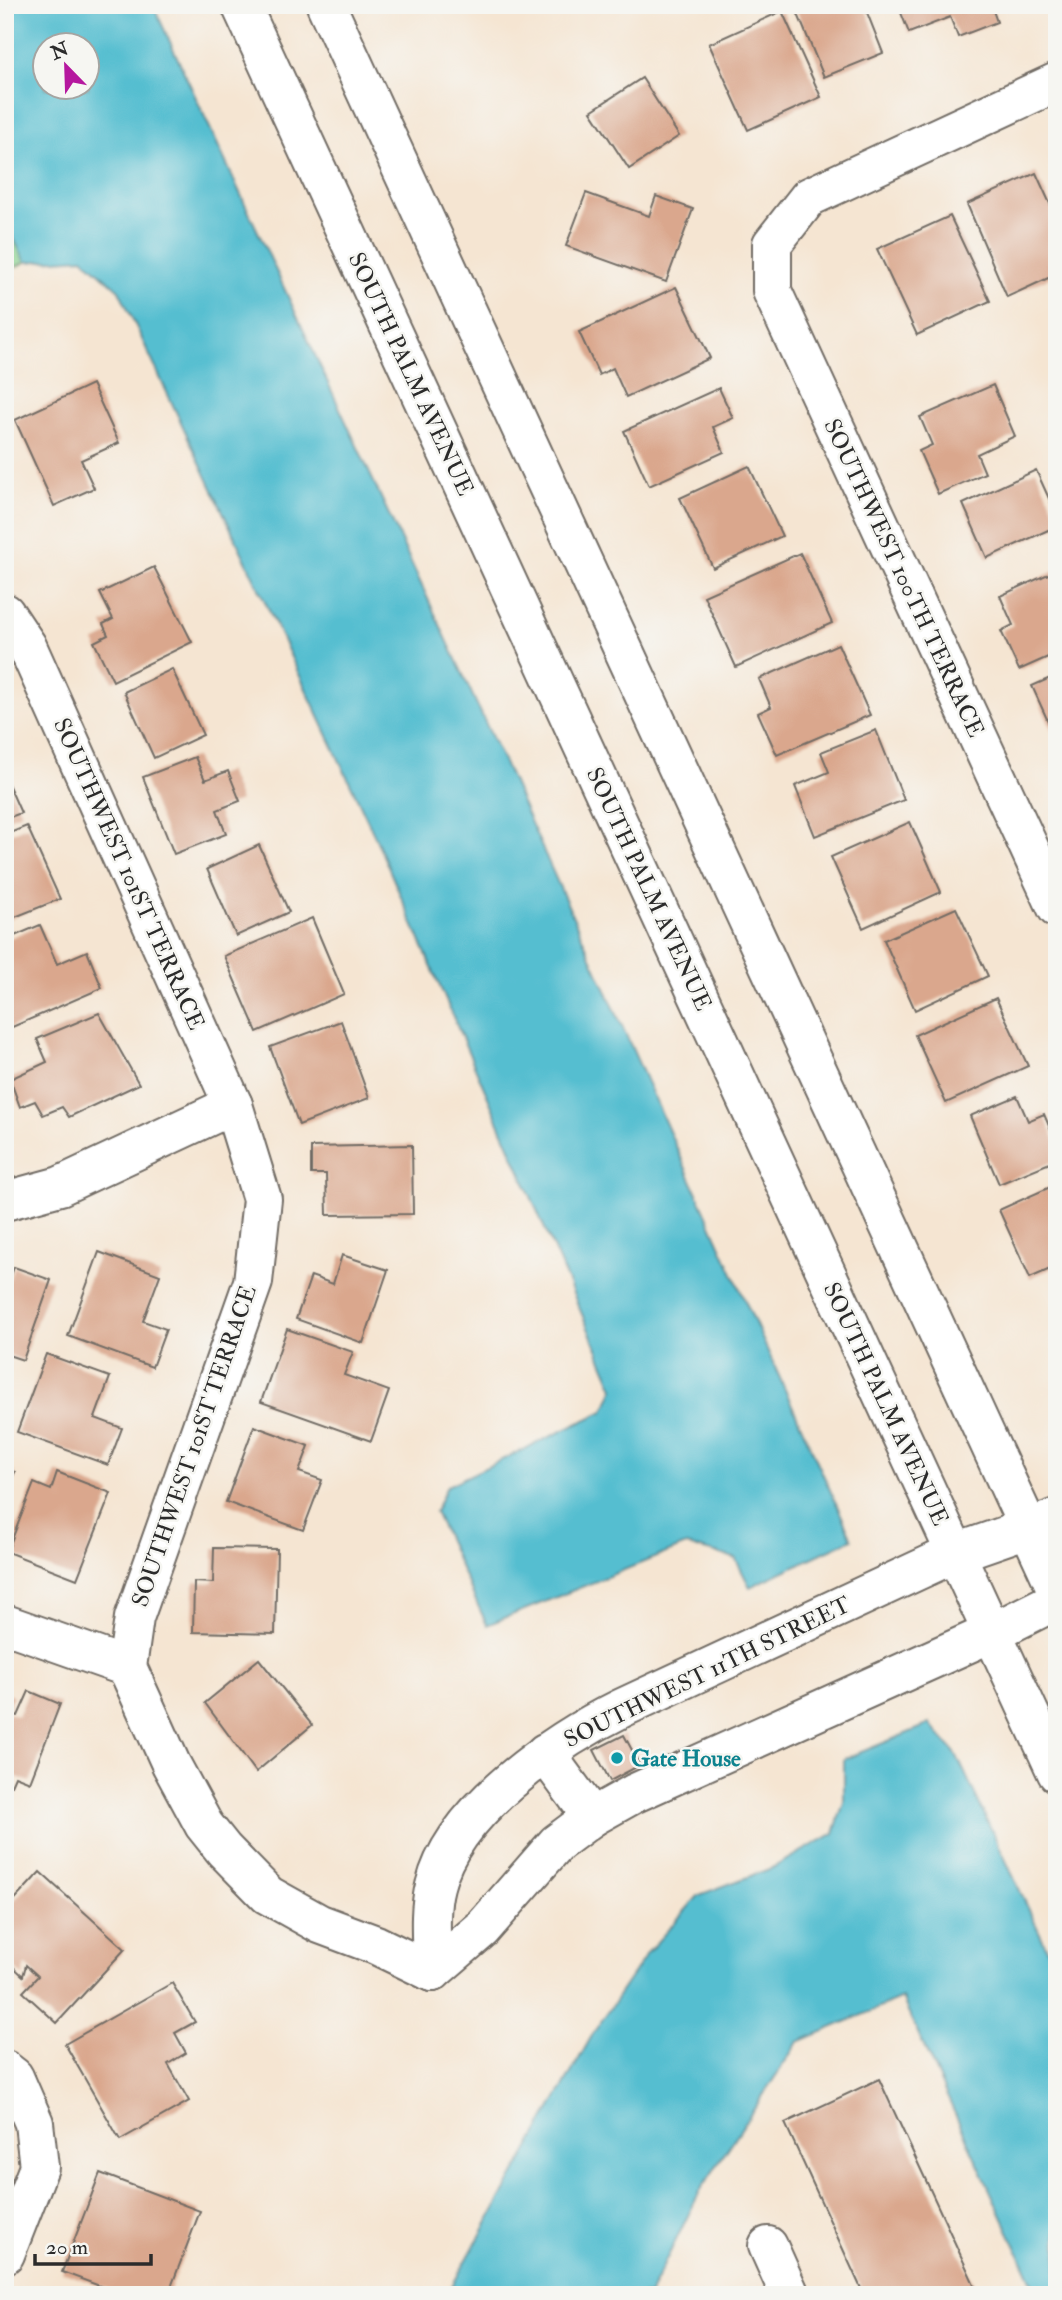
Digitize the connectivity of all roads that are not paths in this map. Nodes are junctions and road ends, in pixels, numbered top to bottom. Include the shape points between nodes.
1 (241, 5) edge
2 (326, 5) edge
3 (1057, 82) edge
4 (7, 615) edge
5 (1057, 908) edge
6 (233, 1105) junction
7 (5, 1202) edge
8 (1042, 1522) edge
9 (953, 1554) junction
10 (1057, 1590) edge
11 (1057, 1600) edge
12 (5, 1624) edge
13 (991, 1633) junction
14 (127, 1667) junction
15 (545, 1752) junction
16 (1057, 1773) edge
17 (592, 1817) junction
18 (432, 1972) junction
19 (9, 2073) edge
20 (768, 2246) dead end
21 (5, 2254) edge
22 (790, 2295) edge

1 - 9 street, SOUTH PALM AVENUE
2 - 8 street
3 - 5 street, SOUTHWEST 100TH TERRACE via 809,197 772,244 772,291
4 - 6 street, SOUTHWEST 101ST TERRACE via 33,659
6 - 7 street via 60,1186
6 - 14 street, SOUTHWEST 101ST TERRACE via 262,1199 253,1282 134,1618
8 - 9 street, SOUTHWEST 11TH STREET
8 - 10 street
9 - 13 street, SOUTH PALM AVENUE
9 - 15 street, SOUTHWEST 11TH STREET via 622,1708
11 - 13 street
12 - 14 street
13 - 16 street, SOUTH PALM AVENUE
13 - 17 street via 635,1793
14 - 18 street via 204,1825 245,1874 268,1895 320,1924
15 - 17 street
15 - 18 street, SOUTHWEST 11TH STREET via 475,1815 448,1853 434,1886
17 - 18 street via 557,1843 482,1929
19 - 21 street via 34,2123 39,2167
20 - 22 street

